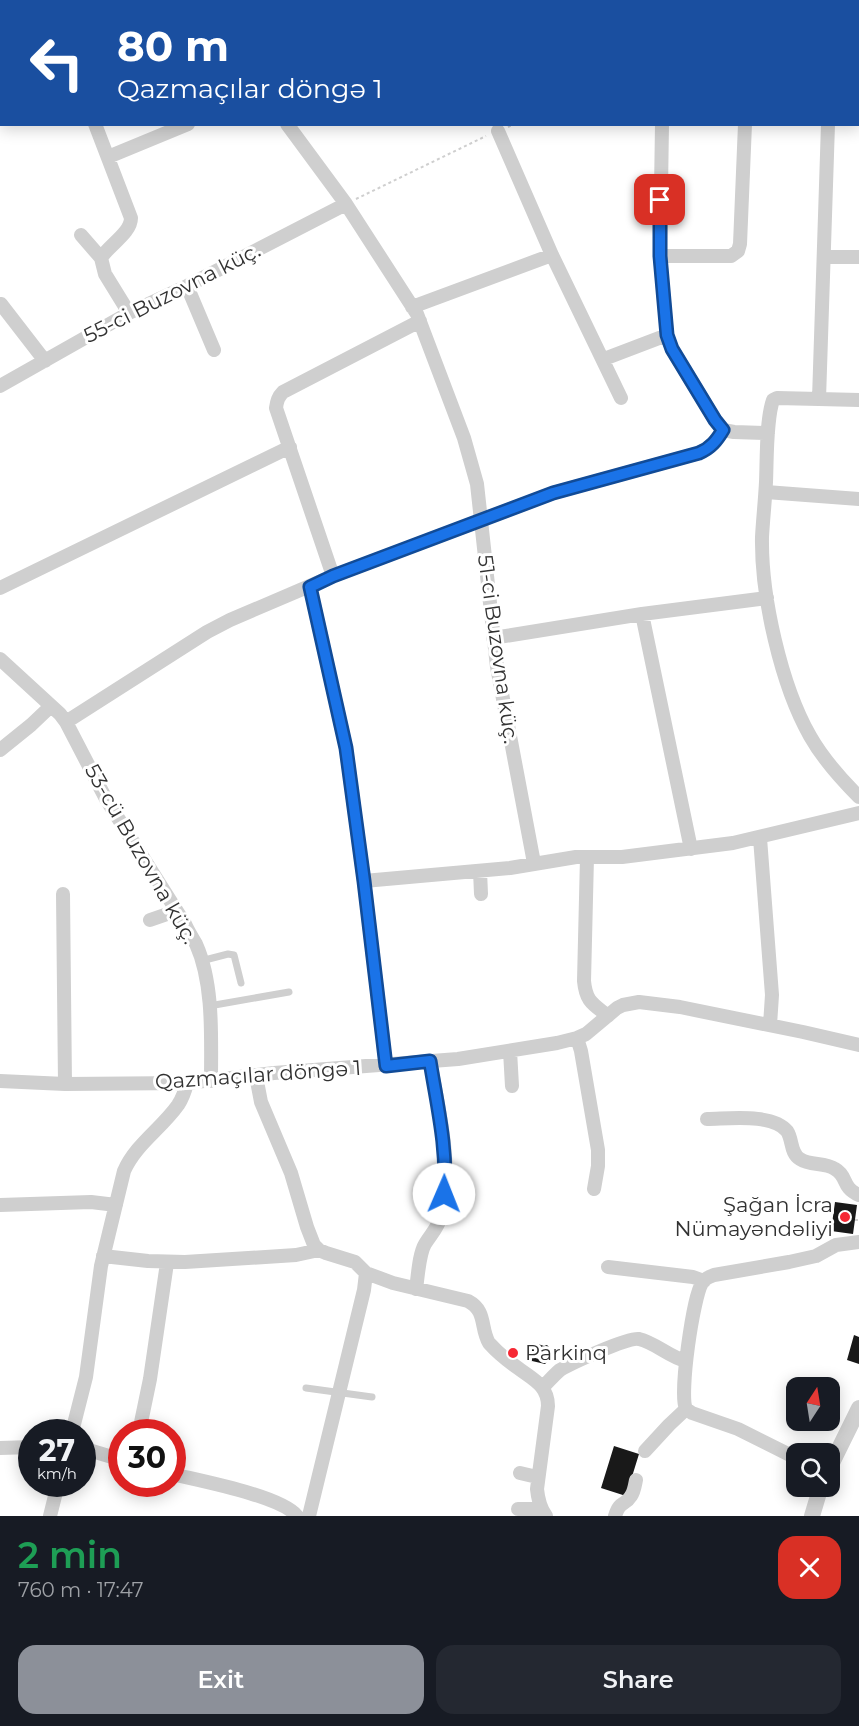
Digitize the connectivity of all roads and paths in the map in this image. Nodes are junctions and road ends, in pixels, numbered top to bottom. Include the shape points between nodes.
1 (96, 126) edge
2 (183, 126) edge
3 (288, 126) edge
4 (509, 126) edge
5 (662, 126) edge
6 (745, 126) edge
7 (828, 126) edge
8 (498, 131) junction
9 (108, 157) junction
10 (346, 204) junction
11 (81, 235) dead end
12 (552, 255) junction
13 (660, 256) junction
14 (824, 257) junction
15 (859, 257) edge
16 (101, 258) junction
17 (187, 286) junction
18 (1, 304) edge
19 (412, 307) junction
20 (129, 313) junction
21 (420, 321) junction
22 (667, 335) junction
23 (214, 350) dead end
24 (604, 359) junction
25 (45, 361) junction
26 (0, 386) edge
27 (621, 398) dead end
28 (819, 399) junction
29 (859, 400) edge
30 (723, 430) junction
31 (768, 433) junction
32 (290, 447) junction
33 (766, 492) junction
34 (859, 499) edge
35 (481, 521) junction
36 (333, 576) junction
37 (310, 587) junction
38 (0, 588) edge
39 (767, 598) junction
40 (642, 615) junction
41 (493, 638) junction
42 (0, 659) edge
43 (51, 706) junction
44 (66, 722) junction
45 (0, 750) edge
46 (859, 797) edge
47 (859, 813) edge
48 (760, 838) junction
49 (691, 849) junction
50 (587, 857) junction
51 (534, 863) junction
52 (480, 871) junction
53 (364, 881) junction
54 (63, 894) dead end
55 (481, 894) dead end
56 (176, 911) junction
57 (150, 920) dead end
58 (201, 961) junction
59 (241, 982) dead end
60 (289, 992) dead end
61 (209, 1006) junction
62 (608, 1016) junction
63 (770, 1025) junction
64 (577, 1038) junction
65 (859, 1045) edge
66 (510, 1051) junction
67 (430, 1061) junction
68 (386, 1066) junction
69 (256, 1076) junction
70 (0, 1081) edge
71 (211, 1082) junction
72 (187, 1083) junction
73 (65, 1084) junction
74 (512, 1086) dead end
75 (707, 1119) dead end
76 (594, 1189) dead end
77 (859, 1195) edge
78 (0, 1205) edge
79 (116, 1205) junction
80 (855, 1220) dead end
81 (859, 1220) edge
82 (859, 1242) edge
83 (319, 1250) junction
84 (103, 1256) junction
85 (167, 1263) junction
86 (608, 1267) dead end
87 (366, 1273) junction
88 (704, 1281) junction
89 (416, 1289) junction
90 (686, 1361) junction
91 (543, 1387) junction
92 (306, 1388) dead end
93 (339, 1393) junction
94 (372, 1397) dead end
95 (859, 1408) edge
96 (686, 1409) junction
97 (75, 1419) edge
98 (142, 1419) edge
99 (18, 1447) edge
100 (840, 1447) edge
101 (0, 1448) edge
102 (645, 1451) dead end
103 (786, 1453) edge
104 (520, 1473) dead end
105 (537, 1477) junction
106 (186, 1478) edge
107 (636, 1480) dead end
108 (55, 1497) edge
109 (818, 1497) edge
110 (518, 1509) dead end
111 (544, 1512) edge
112 (50, 1516) edge
113 (297, 1516) edge
114 (309, 1516) edge
115 (615, 1516) edge
116 (812, 1516) edge

1 - 9 street
2 - 9 street
3 - 10 street, 51-ci Buzovna küç.
4 - 8 path
5 - 13 street
6 - 13 street via 738,251 731,256
7 - 14 street
8 - 10 path
8 - 12 street
9 - 16 street via 132,222
10 - 17 street, 55-ci Buzovna küç.
10 - 19 street, 51-ci Buzovna küç.
11 - 16 street
12 - 19 street
12 - 24 street
13 - 22 street
14 - 15 street
14 - 28 street
16 - 20 street via 105,274
17 - 20 street, 55-ci Buzovna küç.
17 - 23 street
18 - 25 street
19 - 21 street, 51-ci Buzovna küç.
20 - 25 street, 55-ci Buzovna küç.
21 - 32 street via 283,392 276,408
21 - 35 street, 51-ci Buzovna küç. via 471,459
22 - 24 street
22 - 30 street
24 - 27 street
25 - 26 street, 55-ci Buzovna küç.
28 - 29 street
28 - 31 street via 773,400
30 - 31 street
30 - 35 street via 716,441 699,453 553,493
31 - 33 street
32 - 36 street
32 - 38 street
33 - 34 street
33 - 39 street via 762,537
35 - 36 street
35 - 41 street, 51-ci Buzovna küç.
36 - 37 street
37 - 44 street via 207,632
37 - 53 street via 346,748
39 - 40 street
39 - 46 street via 784,673 799,715 819,752
40 - 41 street
40 - 49 street
41 - 51 street, 51-ci Buzovna küç.
42 - 43 street, 53-cü Buzovna küç.
43 - 44 street, 53-cü Buzovna küç.
43 - 45 street
44 - 56 street, 53-cü Buzovna küç. via 106,799
47 - 48 street
48 - 49 street
48 - 63 street via 772,995
49 - 50 street
50 - 51 street
50 - 62 street via 585,994
51 - 52 street
52 - 53 street
52 - 55 street
53 - 68 street
54 - 73 street
56 - 57 street
56 - 58 street, 53-cü Buzovna küç.
58 - 59 lane via 234,955
58 - 61 street, 53-cü Buzovna küç.
60 - 61 lane
61 - 71 street, 53-cü Buzovna küç.
62 - 63 street, Qazmaçılar döngə 1 via 623,1005 639,1002
62 - 64 street, Qazmaçılar döngə 1
63 - 65 street, Qazmaçılar döngə 1
64 - 66 street, Qazmaçılar döngə 1
64 - 76 street via 598,1150
66 - 67 street, Qazmaçılar döngə 1
66 - 74 street
67 - 68 street, Qazmaçılar döngə 1
67 - 89 street via 446,1180 441,1216 423,1249
68 - 69 street, Qazmaçılar döngə 1
69 - 71 street, Qazmaçılar döngə 1
69 - 83 street via 261,1102 291,1173 310,1236
70 - 73 street, Qazmaçılar döngə 1
71 - 72 street, Qazmaçılar döngə 1
72 - 73 street, Qazmaçılar döngə 1
72 - 79 street via 177,1106 128,1161
75 - 77 street via 753,1119 780,1125 789,1135 797,1158 835,1168 847,1187
78 - 79 street
79 - 84 street
80 - 81 path
82 - 88 street via 836,1245 816,1256 714,1275
83 - 85 street via 296,1255
83 - 87 street via 355,1262
84 - 85 street
84 - 97 street via 86,1377
85 - 98 street
86 - 88 street
87 - 89 street
87 - 93 street
88 - 90 street via 698,1293
89 - 91 street via 474,1304 489,1343
90 - 91 street via 641,1340 628,1340 568,1366
90 - 96 street
91 - 105 street via 548,1406
92 - 93 lane
93 - 94 lane
93 - 114 street
95 - 100 street
96 - 102 street
96 - 103 street
99 - 101 street
104 - 105 street
105 - 111 street via 537,1498
106 - 113 street via 266,1498 286,1506
107 - 115 street via 632,1495 621,1503
108 - 112 street
109 - 116 street
110 - 111 street

